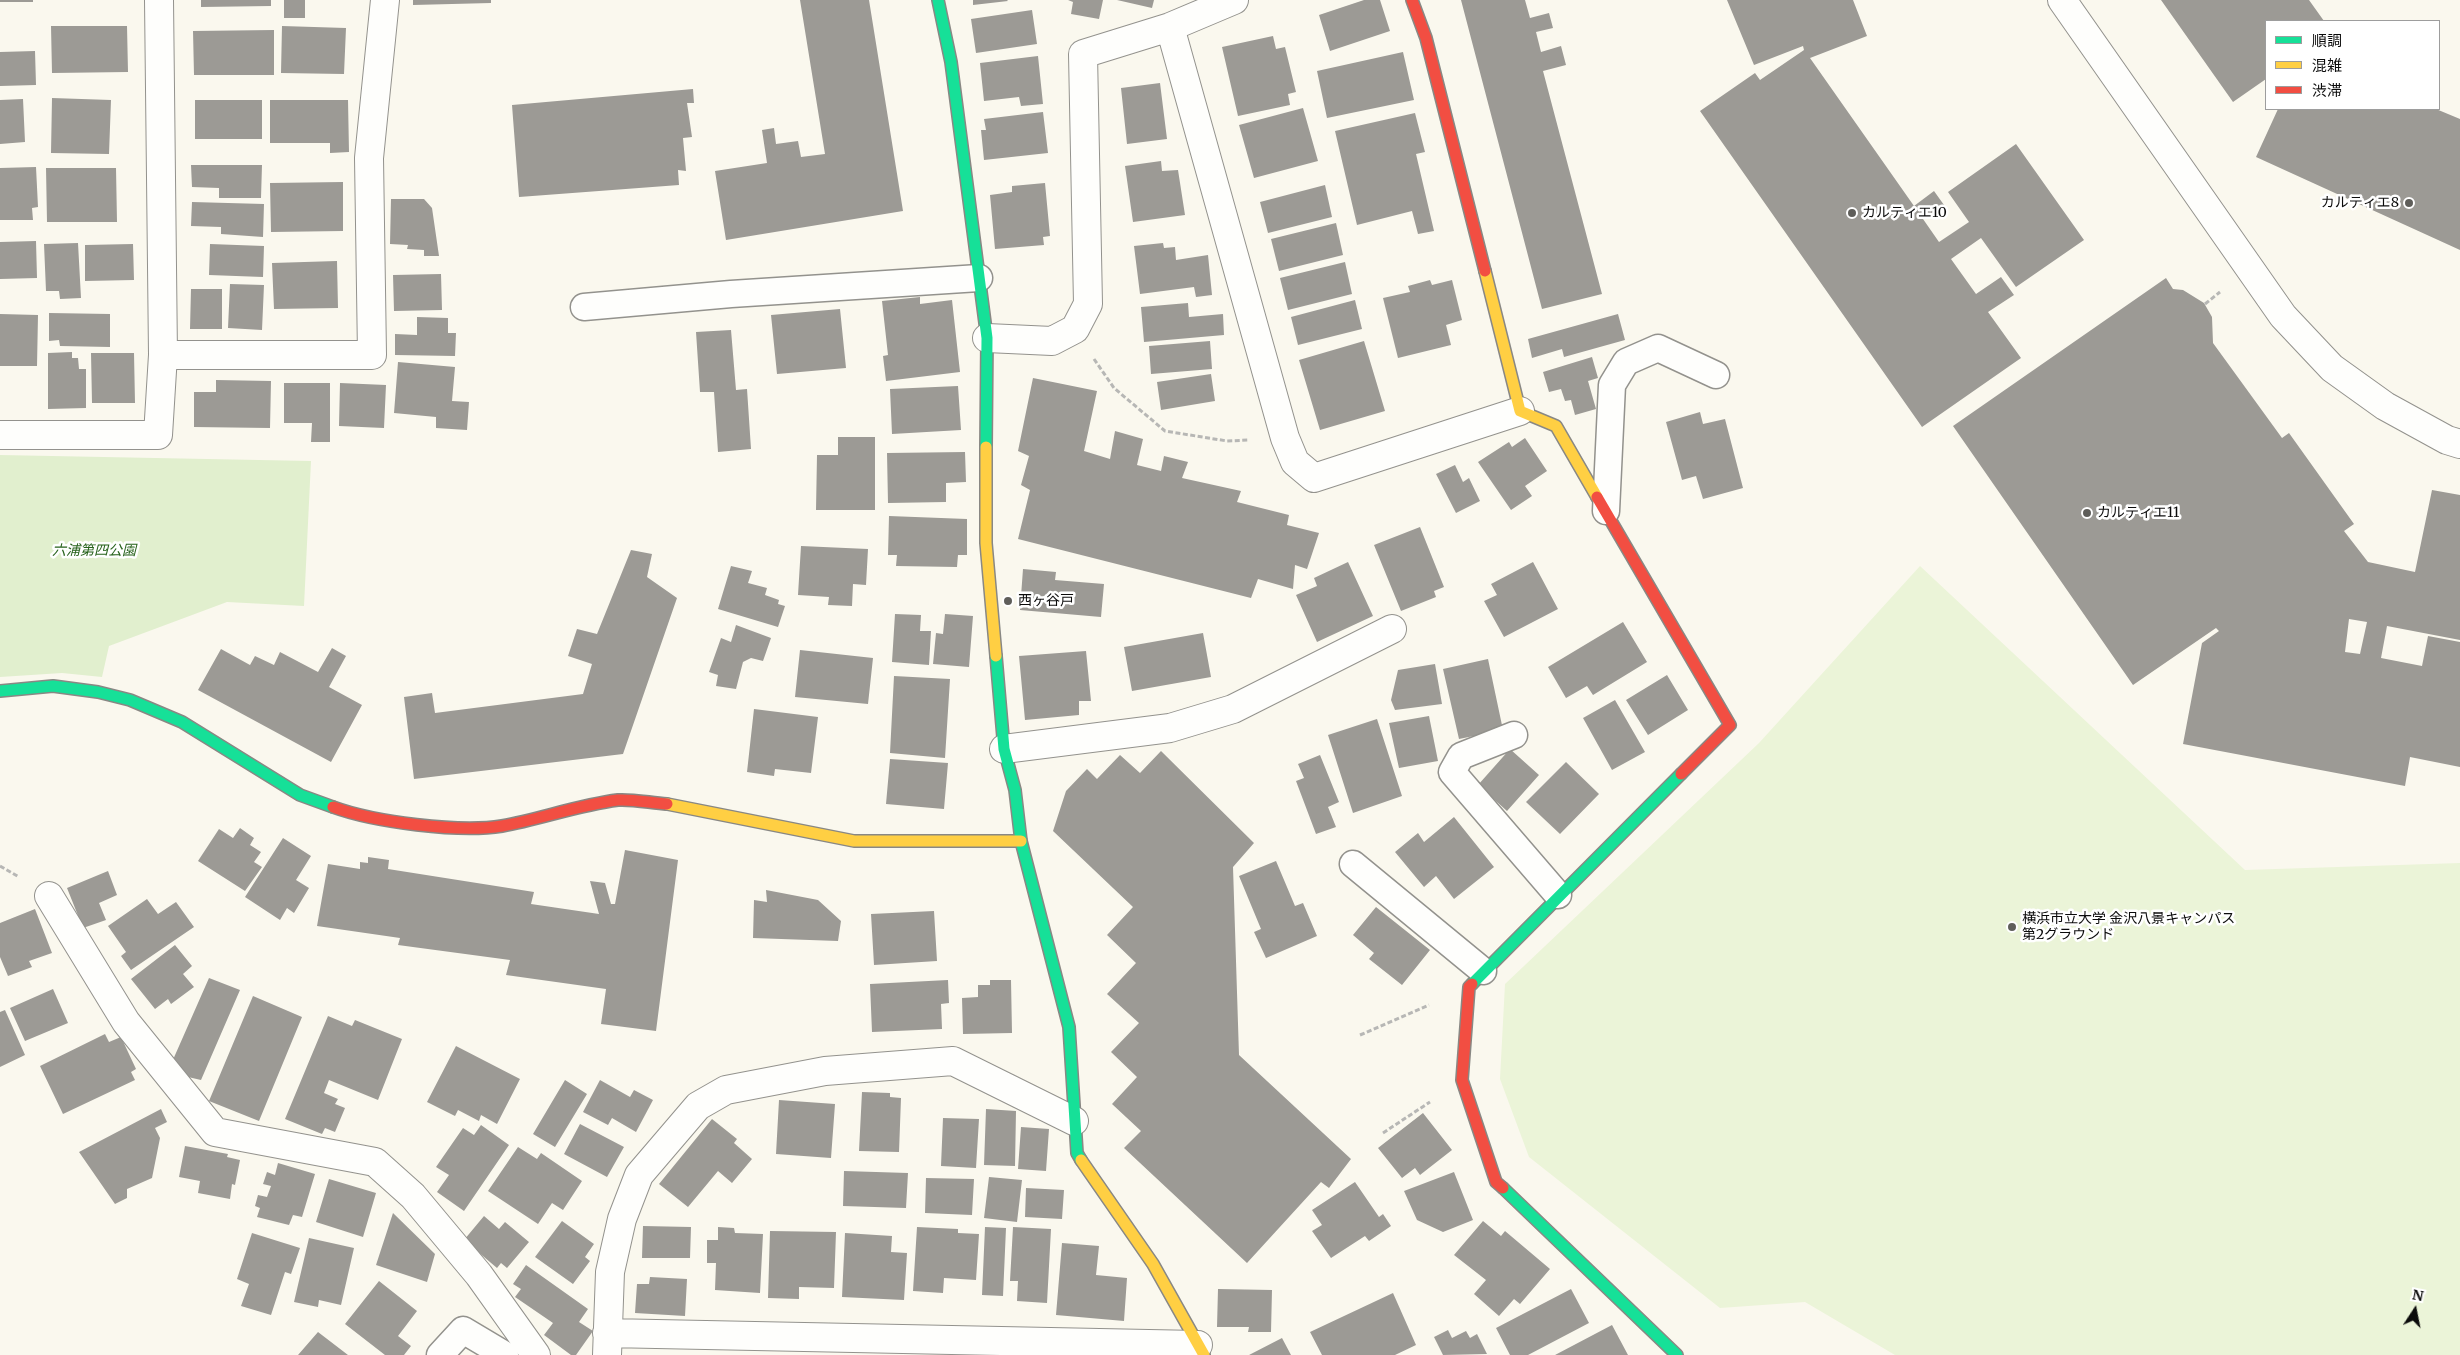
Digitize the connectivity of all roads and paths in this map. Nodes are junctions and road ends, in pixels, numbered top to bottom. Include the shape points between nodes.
1 (160, 0) edge
2 (385, 0) edge
3 (938, 0) edge
4 (1234, 0) edge
5 (1412, 0) edge
6 (2062, 0) edge
7 (1170, 27) junction
8 (979, 278) junction
9 (2227, 287) dead end
10 (2205, 304) dead end
11 (584, 307) dead end
12 (1075, 329) junction
13 (987, 338) junction
14 (163, 356) junction
15 (1716, 375) dead end
16 (1520, 411) junction
17 (0, 435) edge
18 (1285, 438) junction
19 (2460, 444) edge
20 (1606, 511) junction
21 (1392, 629) dead end
22 (0, 692) edge
23 (1514, 735) dead end
24 (1004, 749) junction
25 (1021, 841) junction
26 (1352, 864) dead end
27 (1558, 895) junction
28 (49, 896) dead end
29 (1476, 979) junction
30 (1360, 1035) dead end
31 (1462, 1080) junction
32 (1074, 1121) junction
33 (1383, 1133) dead end
34 (607, 1344) edge
35 (1201, 1350) edge
36 (440, 1355) edge
37 (505, 1355) edge
38 (536, 1355) edge
39 (1677, 1355) edge

1 - 14 street
2 - 14 street via 369,158 372,355
3 - 8 street via 951,62
4 - 7 street
5 - 16 street via 1426,38
6 - 19 street via 2283,316 2332,368 2385,406
7 - 12 street via 1083,54 1088,304
7 - 18 street
8 - 11 lane
8 - 13 street
9 - 10 path
12 - 13 street via 1052,341
12 - 18 path via 1114,388 1165,431 1227,441
13 - 24 street via 986,543
14 - 17 street via 158,435
15 - 20 lane via 1658,348 1626,362 1612,385
16 - 18 street via 1314,478 1295,462
16 - 20 street via 1556,426
20 - 27 street via 1730,725
21 - 24 street via 1233,709 1170,728
22 - 25 street via 53,686 130,700 182,722 300,795 343,811 400,822 448,828 501,826 620,800 670,804 854,841
23 - 27 lane via 1461,756 1452,772
24 - 25 street via 1015,790
25 - 32 street via 1069,1028
26 - 29 lane
27 - 29 street
28 - 38 street via 126,1022 215,1132 375,1162 419,1203 479,1275
29 - 30 path
29 - 31 street
31 - 33 path
31 - 39 street via 1496,1182
32 - 34 street via 953,1062 825,1071 726,1090 698,1106 639,1175 622,1219 610,1272
32 - 35 street via 1077,1152 1153,1264
34 - 35 street
36 - 37 lane via 463,1330

